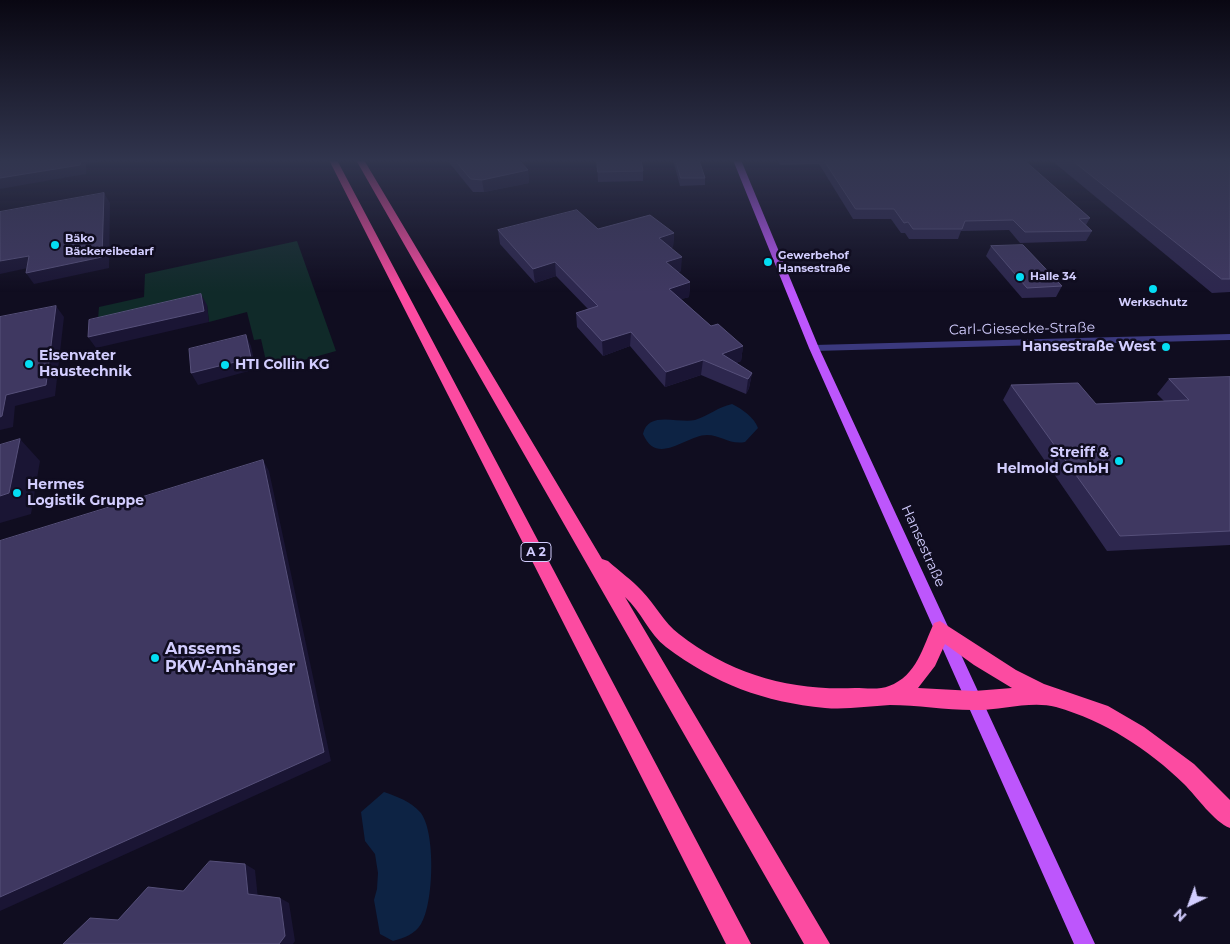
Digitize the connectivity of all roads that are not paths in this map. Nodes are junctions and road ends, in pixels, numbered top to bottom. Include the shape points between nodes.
1 (356, 204) edge
2 (386, 204) edge
3 (755, 204) edge
4 (1230, 337) edge
5 (814, 348) junction
6 (593, 559) junction
7 (940, 629) junction
8 (891, 696) junction
9 (1054, 697) junction
10 (974, 701) junction
11 (1230, 817) edge
12 (739, 944) edge
13 (818, 944) edge
14 (1085, 944) edge

1 - 12 highway, A 2
2 - 6 highway
3 - 5 main road, Hansestraße
4 - 5 street, Carl-Giesecke-Straße
5 - 7 main road, Hansestraße
6 - 8 highway via 636,596 670,639 726,675 760,688 801,696 827,699
6 - 13 highway
7 - 8 highway via 935,650 924,670 910,685
7 - 9 highway via 992,667
7 - 10 main road, Hansestraße
8 - 10 highway
9 - 10 highway
9 - 11 highway via 1100,713 1152,743 1194,777
10 - 14 main road, Hansestraße

